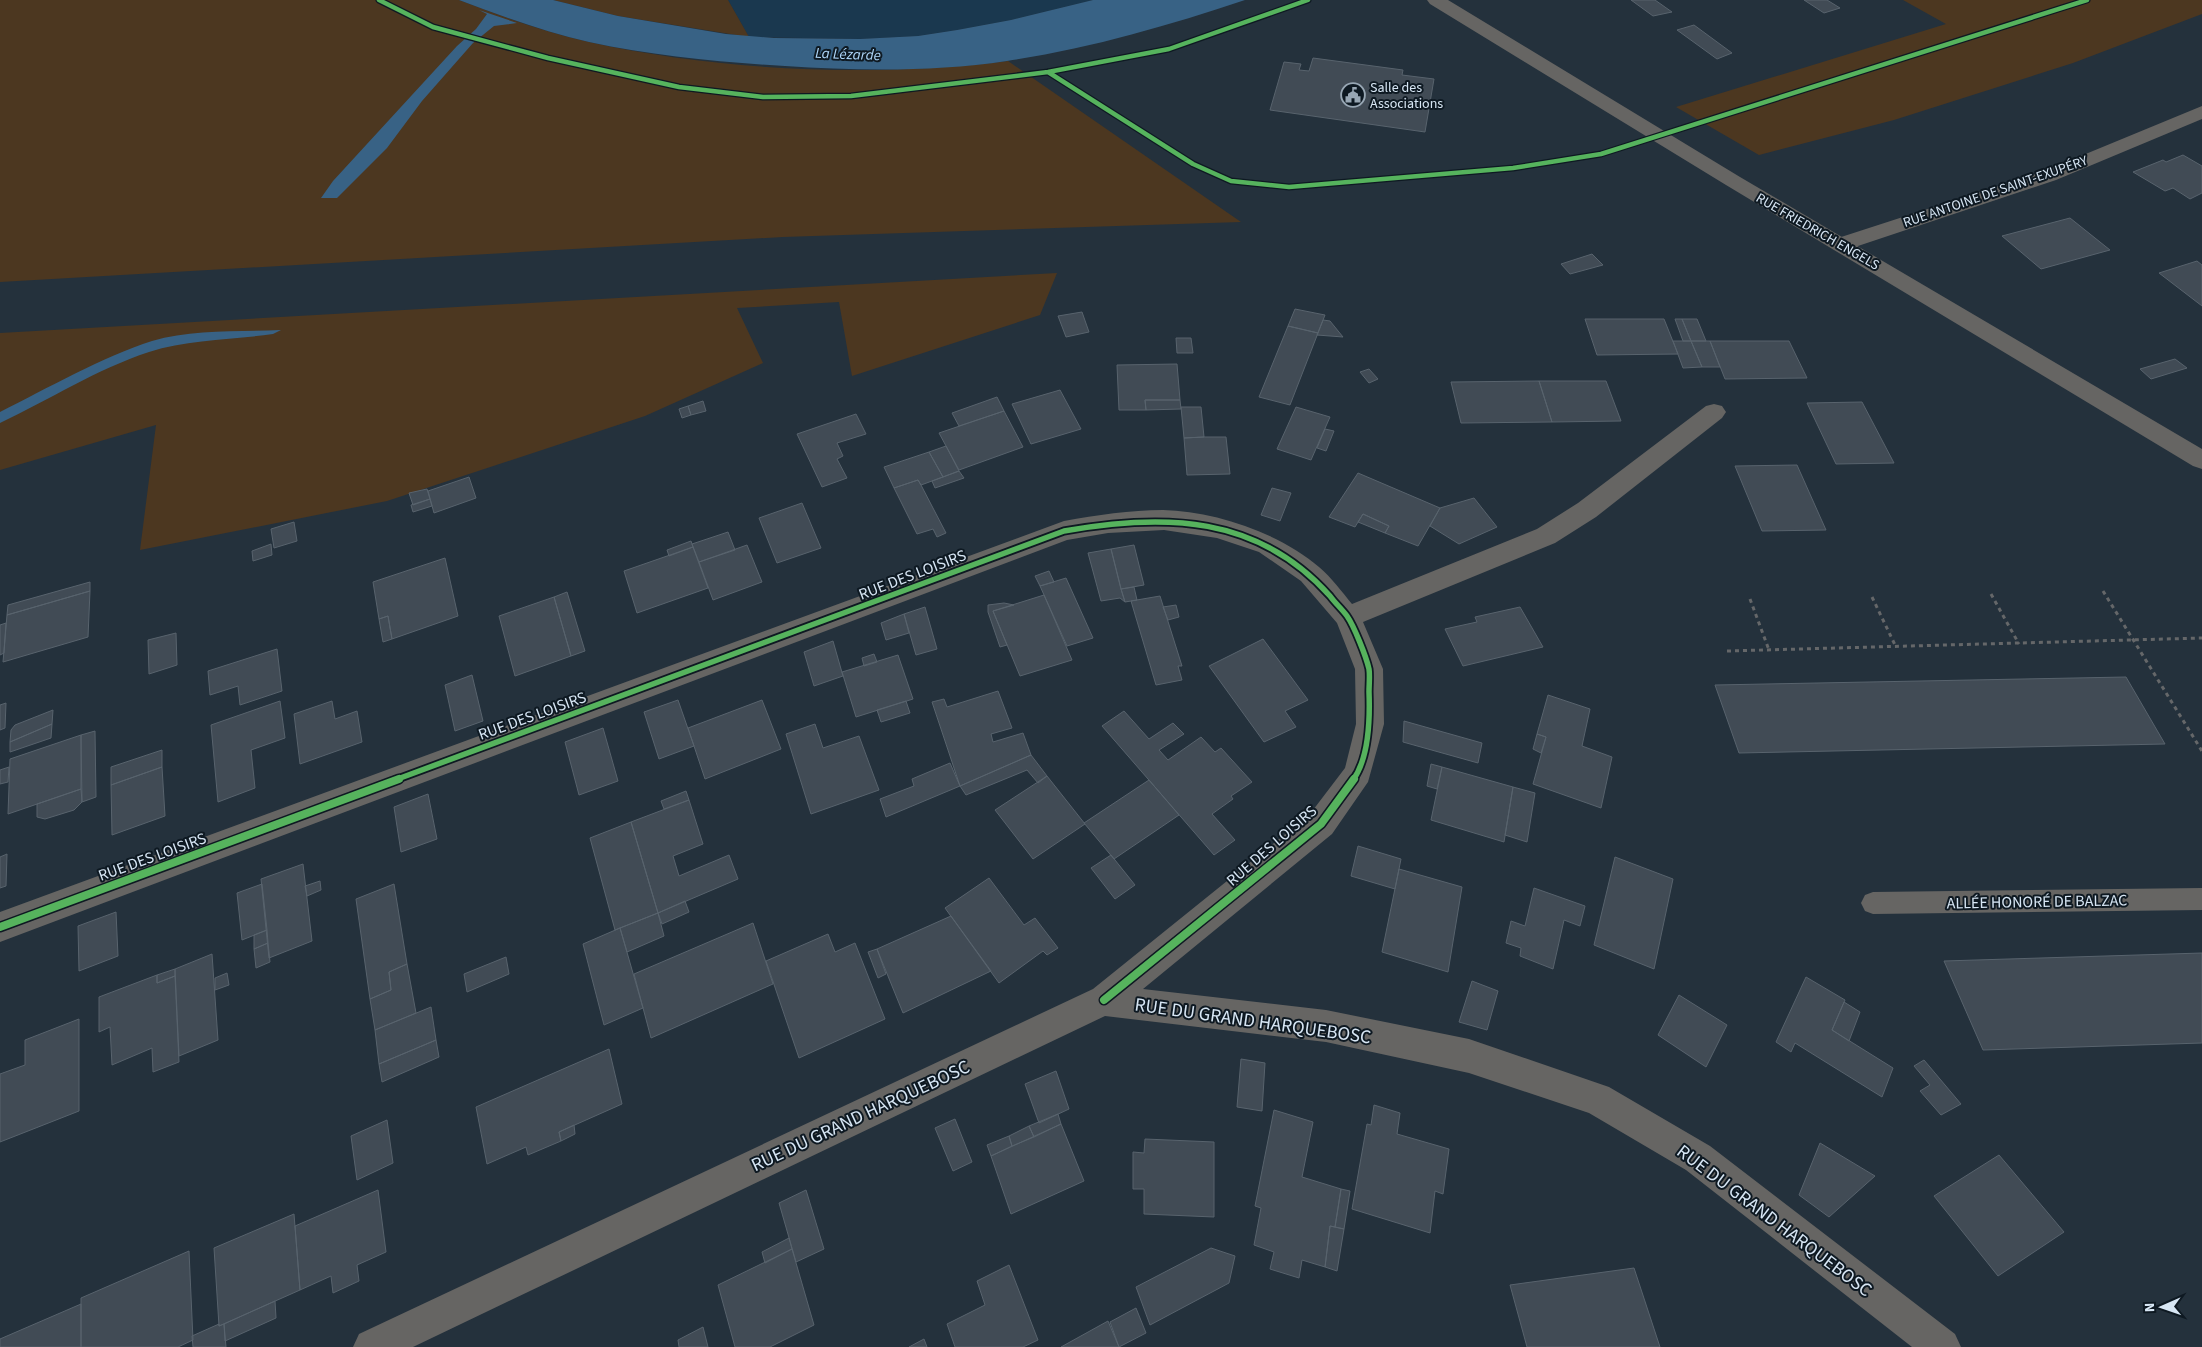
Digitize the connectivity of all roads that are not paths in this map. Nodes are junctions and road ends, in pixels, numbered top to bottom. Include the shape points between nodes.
1 (1436, 0) edge
2 (2202, 112) edge
3 (1842, 244) junction
4 (1714, 412) dead end
5 (2202, 460) edge
6 (1348, 617) junction
7 (2202, 899) edge
8 (1873, 903) dead end
9 (0, 927) edge
10 (1104, 1000) junction
11 (372, 1347) edge
12 (1942, 1347) edge

1 - 3 street, RUE FRIEDRICH ENGELS
2 - 3 street, RUE ANTOINE DE SAINT-EXUPÉRY via 2049,176
3 - 5 street, RUE FRIEDRICH ENGELS
4 - 6 street via 1587,510 1546,536
6 - 9 street, RUE DES LOISIRS via 1310,574 1268,545 1218,528 1164,520 1108,523 1064,531
6 - 10 street, RUE DES LOISIRS via 1369,669 1370,724 1358,773 1321,824
7 - 8 lane, ALLÉE HONORÉ DE BALZAC
10 - 11 street, RUE DU GRAND HARQUEBOSC
10 - 12 street, RUE DU GRAND HARQUEBOSC via 1345,1030 1469,1056 1597,1099 1698,1158

